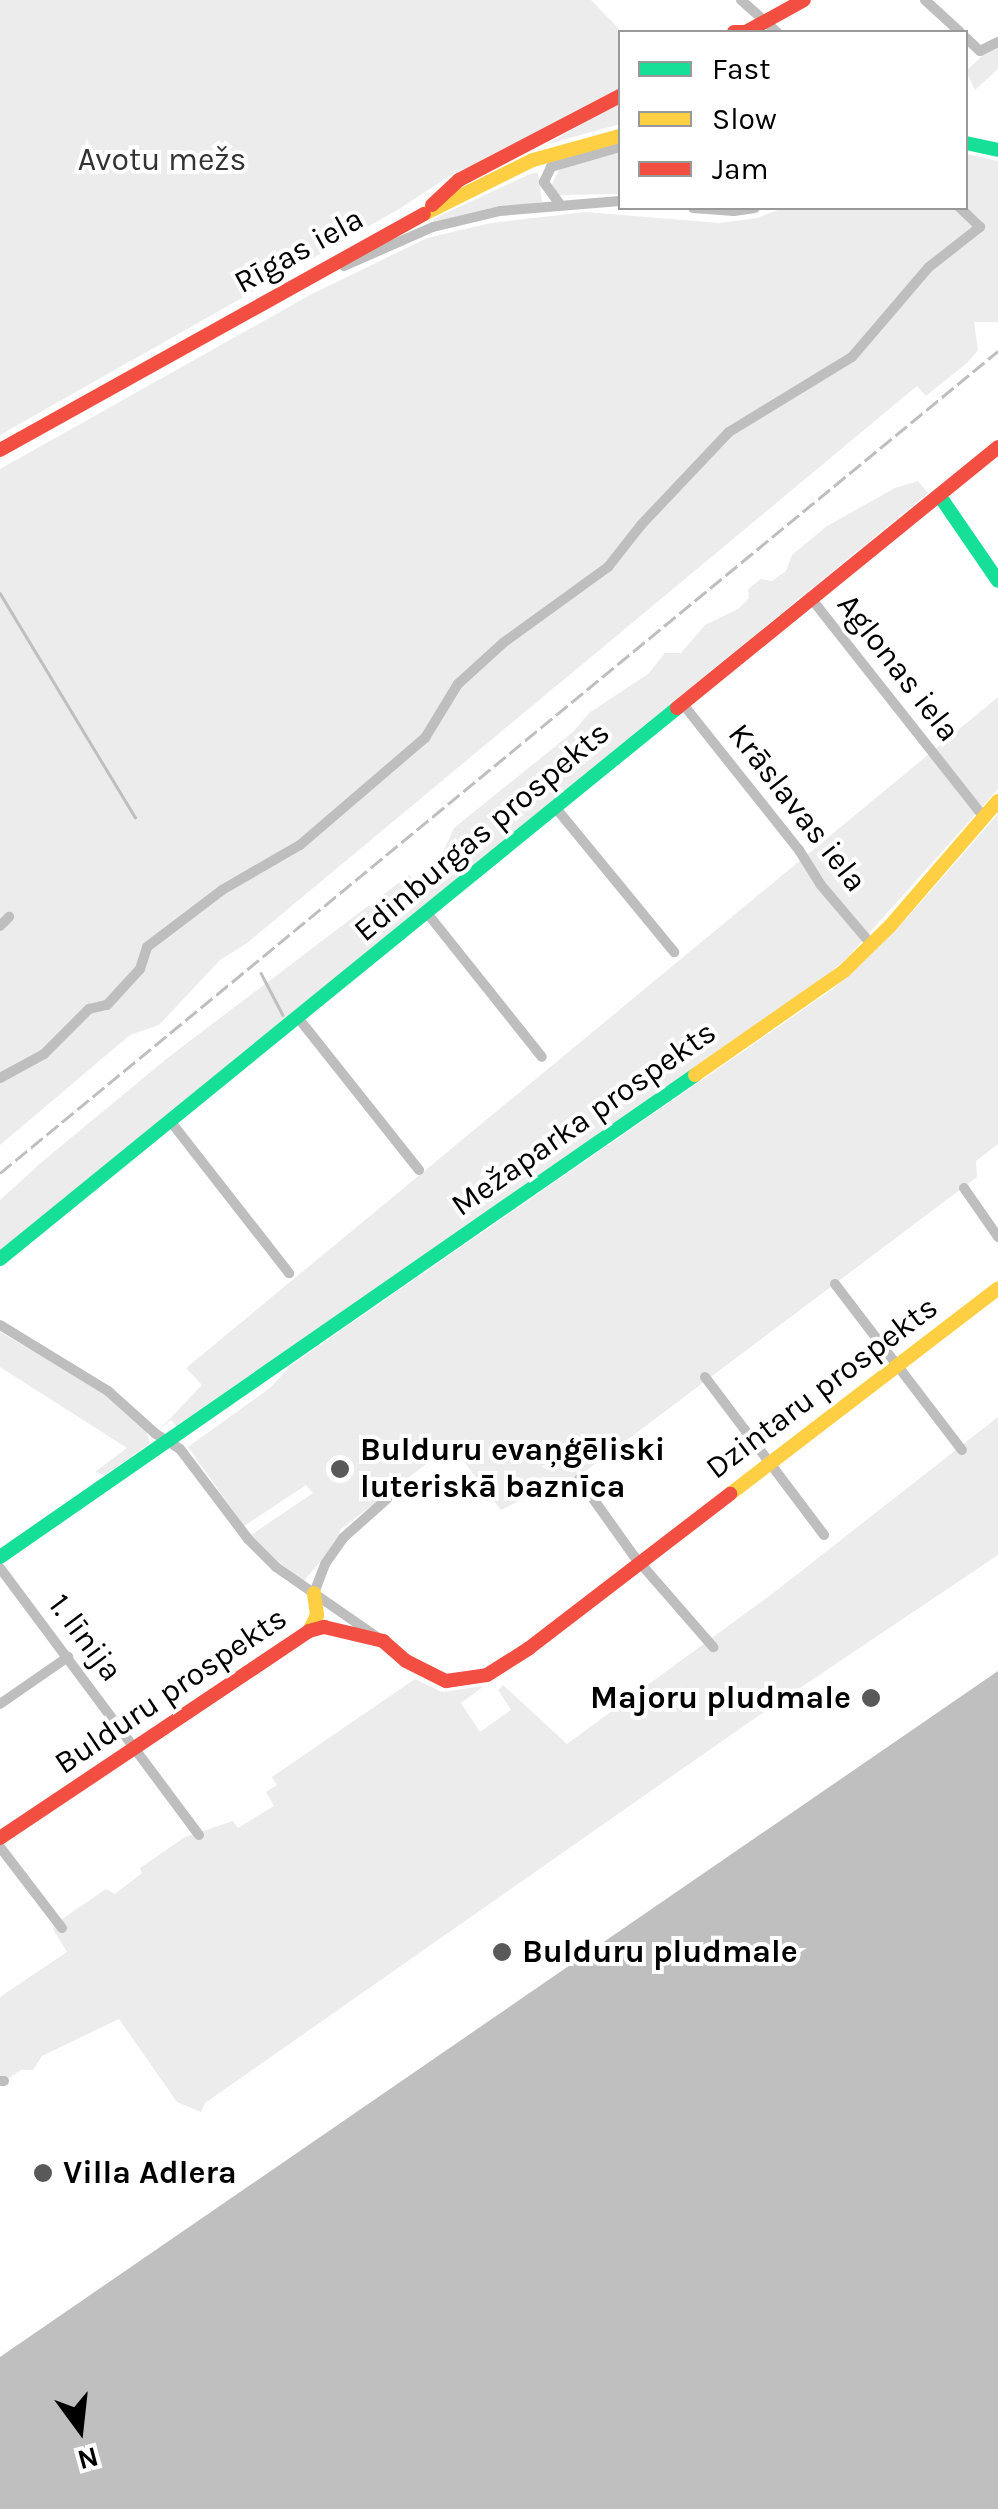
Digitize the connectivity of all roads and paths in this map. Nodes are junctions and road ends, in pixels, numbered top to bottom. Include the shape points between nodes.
1 (741, 0) edge
2 (804, 0) edge
3 (926, 0) edge
4 (772, 27) edge
5 (958, 30) edge
6 (968, 40) edge
7 (998, 42) edge
8 (618, 97) edge
9 (618, 137) edge
10 (968, 143) edge
11 (618, 148) edge
12 (998, 150) edge
13 (618, 201) edge
14 (559, 203) junction
15 (714, 210) edge
16 (744, 210) edge
17 (962, 210) edge
18 (425, 212) junction
19 (319, 272) junction
20 (998, 447) edge
21 (0, 450) edge
22 (940, 495) junction
23 (998, 581) edge
24 (810, 597) junction
25 (682, 702) junction
26 (998, 801) edge
27 (555, 806) junction
28 (984, 817) junction
29 (427, 912) junction
30 (872, 945) junction
31 (674, 952) dead end
32 (299, 1019) junction
33 (542, 1056) dead end
34 (0, 1078) edge
35 (171, 1122) junction
36 (418, 1170) dead end
37 (964, 1188) dead end
38 (998, 1237) edge
39 (0, 1259) edge
40 (289, 1273) dead end
41 (835, 1284) dead end
42 (998, 1288) edge
43 (0, 1326) edge
44 (897, 1366) junction
45 (705, 1377) dead end
46 (167, 1441) junction
47 (962, 1450) dead end
48 (769, 1464) junction
49 (579, 1479) dead end
50 (386, 1499) dead end
51 (824, 1535) dead end
52 (0, 1556) edge
53 (641, 1562) junction
54 (0, 1568) edge
55 (314, 1593) junction
56 (309, 1630) junction
57 (383, 1641) junction
58 (713, 1647) dead end
59 (68, 1657) junction
60 (0, 1704) edge
61 (135, 1745) junction
62 (199, 1836) dead end
63 (0, 1838) edge
64 (0, 1848) edge
65 (62, 1928) dead end

1 - 4 street
2 - 4 street
3 - 5 street
6 - 7 street via 980,51
8 - 18 street, Rīgas iela via 459,180
9 - 18 street via 533,160
10 - 12 street
11 - 14 street via 551,167 544,182
13 - 14 street
14 - 19 street via 433,226
15 - 16 street
17 - 34 street via 980,227 929,267 852,357 715,444 608,567 458,684 425,738 300,845 222,890 147,947 140,969 107,1005 89,1009 44,1054
18 - 19 street, Rīgas iela
19 - 21 street, Rīgas iela
20 - 22 street, Edinburgas prospekts
22 - 23 street
22 - 24 street, Edinburgas prospekts
24 - 25 street, Edinburgas prospekts
24 - 28 street, Aglonas iela
25 - 27 street, Edinburgas prospekts
25 - 30 street, Krāslavas iela
26 - 28 street, Mežaparka prospekts
27 - 29 street, Edinburgas prospekts
27 - 31 street
28 - 30 street, Mežaparka prospekts
29 - 32 street, Edinburgas prospekts
29 - 33 street
30 - 46 street, Mežaparka prospekts via 814,992
32 - 35 street, Edinburgas prospekts
32 - 36 street
35 - 39 street, Edinburgas prospekts
35 - 40 street
37 - 38 street
41 - 44 street
42 - 44 street, Dzintaru prospekts
43 - 46 street via 108,1391
44 - 47 street
44 - 48 street, Dzintaru prospekts
45 - 48 street
46 - 52 street, Mežaparka prospekts
46 - 55 street via 248,1540
48 - 51 street
48 - 53 street, Dzintaru prospekts
49 - 53 street
50 - 55 street via 343,1538
53 - 57 street, Dzintaru prospekts via 487,1676 446,1681
53 - 58 street
54 - 59 street, 1. līnija
55 - 56 street via 317,1615
55 - 57 street
56 - 57 street, Bulduru prospekts via 324,1627
56 - 61 street, Bulduru prospekts
59 - 60 street
59 - 61 street, 1. līnija
61 - 62 street, 1. līnija
61 - 63 street, Bulduru prospekts
64 - 65 street

